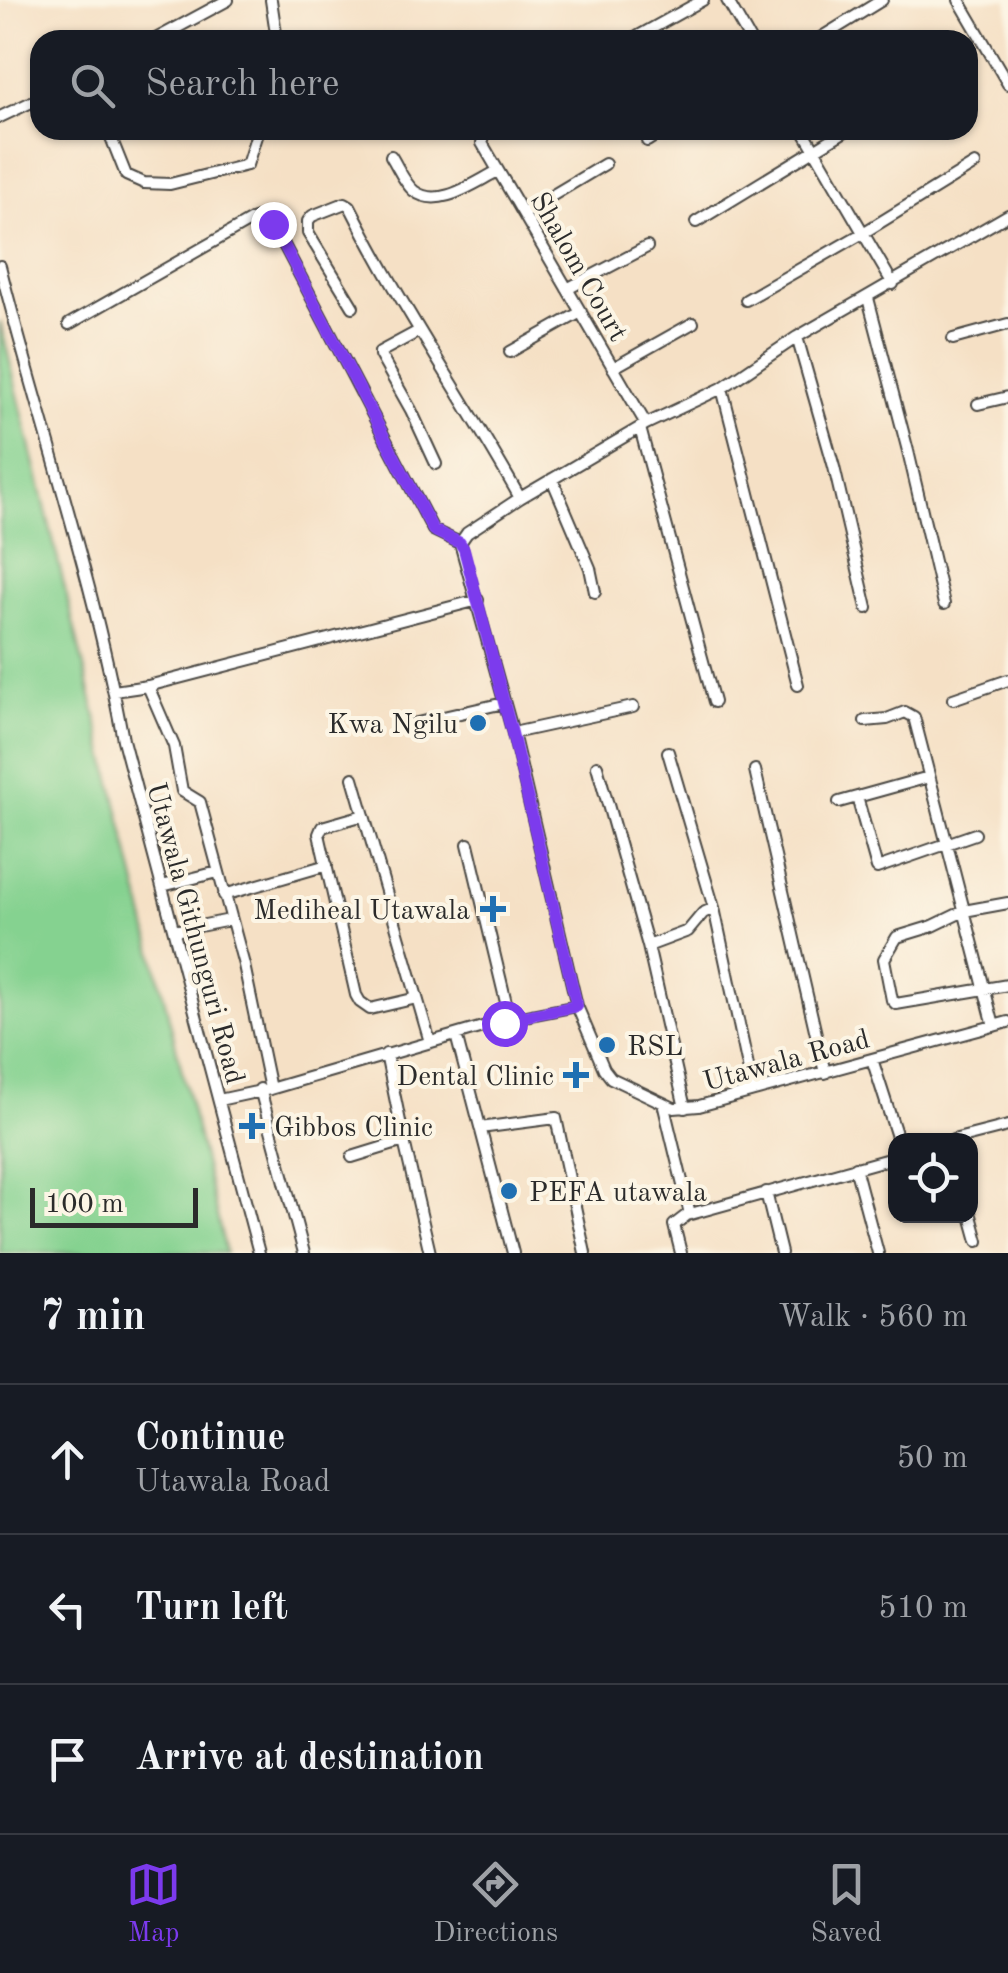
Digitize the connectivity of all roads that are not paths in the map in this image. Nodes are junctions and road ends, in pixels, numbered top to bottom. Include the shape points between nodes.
1 (228, 0) edge
2 (272, 0) edge
3 (704, 0) edge
4 (727, 0) edge
5 (882, 0) edge
6 (959, 0) edge
7 (172, 30) edge
8 (276, 30) edge
9 (649, 30) edge
10 (744, 30) edge
11 (832, 30) edge
12 (976, 30) edge
13 (978, 33) edge
14 (1008, 84) edge
15 (30, 103) edge
16 (0, 117) edge
17 (112, 140) edge
18 (255, 140) edge
19 (482, 140) edge
20 (809, 140) edge
21 (830, 140) edge
22 (814, 149) junction
23 (391, 156) dead end
24 (604, 164) dead end
25 (975, 164) dead end
26 (498, 171) junction
27 (523, 213) junction
28 (1008, 215) edge
29 (696, 222) dead end
30 (864, 233) junction
31 (647, 247) dead end
32 (0, 266) edge
33 (893, 284) junction
34 (567, 289) junction
35 (868, 298) junction
36 (746, 300) dead end
37 (353, 307) dead end
38 (581, 312) junction
39 (693, 323) dead end
40 (69, 324) dead end
41 (1008, 324) edge
42 (420, 331) junction
43 (797, 337) junction
44 (953, 339) dead end
45 (510, 352) dead end
46 (613, 368) junction
47 (722, 388) junction
48 (1008, 397) edge
49 (978, 404) dead end
50 (643, 426) junction
51 (436, 464) dead end
52 (552, 480) junction
53 (520, 498) junction
54 (460, 543) junction
55 (595, 592) dead end
56 (478, 600) junction
57 (944, 604) dead end
58 (868, 608) dead end
59 (1008, 680) edge
60 (798, 684) dead end
61 (148, 686) junction
62 (114, 691) junction
63 (953, 699) dead end
64 (714, 702) dead end
65 (504, 704) junction
66 (633, 707) dead end
67 (865, 721) dead end
68 (404, 726) dead end
69 (512, 733) junction
70 (668, 752) dead end
71 (597, 766) dead end
72 (755, 770) dead end
73 (353, 778) dead end
74 (929, 778) junction
75 (857, 797) junction
76 (839, 802) dead end
77 (364, 814) junction
78 (975, 834) dead end
79 (946, 842) junction
80 (468, 844) dead end
81 (328, 864) junction
82 (218, 872) junction
83 (162, 886) junction
84 (224, 895) junction
85 (1008, 903) edge
86 (714, 908) junction
87 (964, 910) junction
88 (230, 920) junction
89 (174, 931) junction
90 (648, 946) junction
91 (1008, 984) edge
92 (982, 987) junction
93 (417, 998) junction
94 (577, 1006) junction
95 (510, 1019) junction
96 (1008, 1022) edge
97 (994, 1026) junction
98 (456, 1035) junction
99 (430, 1042) junction
100 (386, 1054) junction
101 (872, 1059) junction
102 (825, 1074) junction
103 (265, 1089) junction
104 (753, 1090) junction
105 (219, 1100) junction
106 (663, 1104) junction
107 (685, 1108) junction
108 (1008, 1126) edge
109 (480, 1128) junction
110 (896, 1133) edge
111 (978, 1134) edge
112 (404, 1141) junction
113 (352, 1157) dead end
114 (888, 1159) edge
115 (856, 1167) junction
116 (766, 1192) junction
117 (690, 1214) junction
118 (973, 1223) edge
119 (978, 1241) dead end
120 (259, 1253) edge
121 (304, 1253) edge
122 (430, 1253) edge
123 (513, 1253) edge
124 (586, 1253) edge
125 (681, 1253) edge
126 (781, 1253) edge
127 (878, 1253) edge

1 - 7 street
2 - 8 street
3 - 9 street
4 - 10 street
5 - 11 street
6 - 12 street
13 - 14 street
15 - 16 street
17 - 18 street via 126,175 156,185 247,165
19 - 26 street, Shalom Court
20 - 22 street
21 - 22 street
22 - 29 street
22 - 30 street
23 - 26 street via 411,189 432,198
24 - 27 street
25 - 30 street
26 - 27 street, Shalom Court
27 - 34 street, Shalom Court
28 - 33 street
30 - 33 street
30 - 36 street
31 - 34 street
32 - 62 street, Utawala Githunguri Road
33 - 35 street
34 - 38 street, Shalom Court
35 - 43 street
35 - 57 street
37 - 42 street via 308,233 312,216 345,203
38 - 45 street
38 - 46 street, Shalom Court
39 - 46 street
40 - 54 street via 258,216 266,218 433,530
41 - 44 street
42 - 51 street via 380,355
42 - 53 street
43 - 47 street
43 - 58 street
46 - 50 street, Shalom Court
47 - 50 street
47 - 60 street
48 - 49 street
50 - 52 street
50 - 64 street, Shalom Court
52 - 53 street
52 - 55 street
53 - 54 street
54 - 56 street, Utawala Road
56 - 61 street
56 - 65 street, Utawala Road
59 - 63 street
61 - 62 street
61 - 82 street via 174,746 182,790 200,802
62 - 83 street, Utawala Githunguri Road
65 - 68 street
65 - 69 street, Utawala Road
66 - 69 street
67 - 74 street via 909,712
69 - 94 street, Utawala Road
70 - 86 street
71 - 90 street
72 - 102 street
73 - 77 street
74 - 75 street
74 - 79 street
75 - 76 street
75 - 79 street via 877,868
77 - 81 street via 319,830
77 - 93 street
78 - 79 street
79 - 87 street
80 - 95 street
81 - 84 street
81 - 93 street via 360,1002 375,1008
82 - 83 street
82 - 84 street
83 - 89 street, Utawala Githunguri Road
84 - 88 street
85 - 87 street
86 - 90 street via 688,931
86 - 104 street
87 - 92 street
87 - 92 street via 897,937 884,959 892,1000
88 - 89 street
88 - 103 street
89 - 105 street, Utawala Githunguri Road
90 - 107 street
91 - 92 street
92 - 97 street
93 - 99 street
94 - 95 street
94 - 106 street, Utawala Road via 611,1078
95 - 98 street
96 - 97 street, Utawala Road
97 - 101 street, Utawala Road
98 - 99 street
98 - 109 street
99 - 100 street
100 - 103 street
100 - 112 street
101 - 102 street, Utawala Road
101 - 110 street
102 - 104 street, Utawala Road
103 - 105 street
103 - 121 street
104 - 107 street, Utawala Road
105 - 120 street, Utawala Githunguri Road
106 - 107 street, Utawala Road
106 - 117 street
108 - 111 street
109 - 123 street
109 - 124 street via 556,1118
112 - 113 street
112 - 122 street
114 - 115 street
115 - 116 street
115 - 127 street
116 - 117 street
116 - 126 street
117 - 125 street via 674,1225
118 - 119 street

